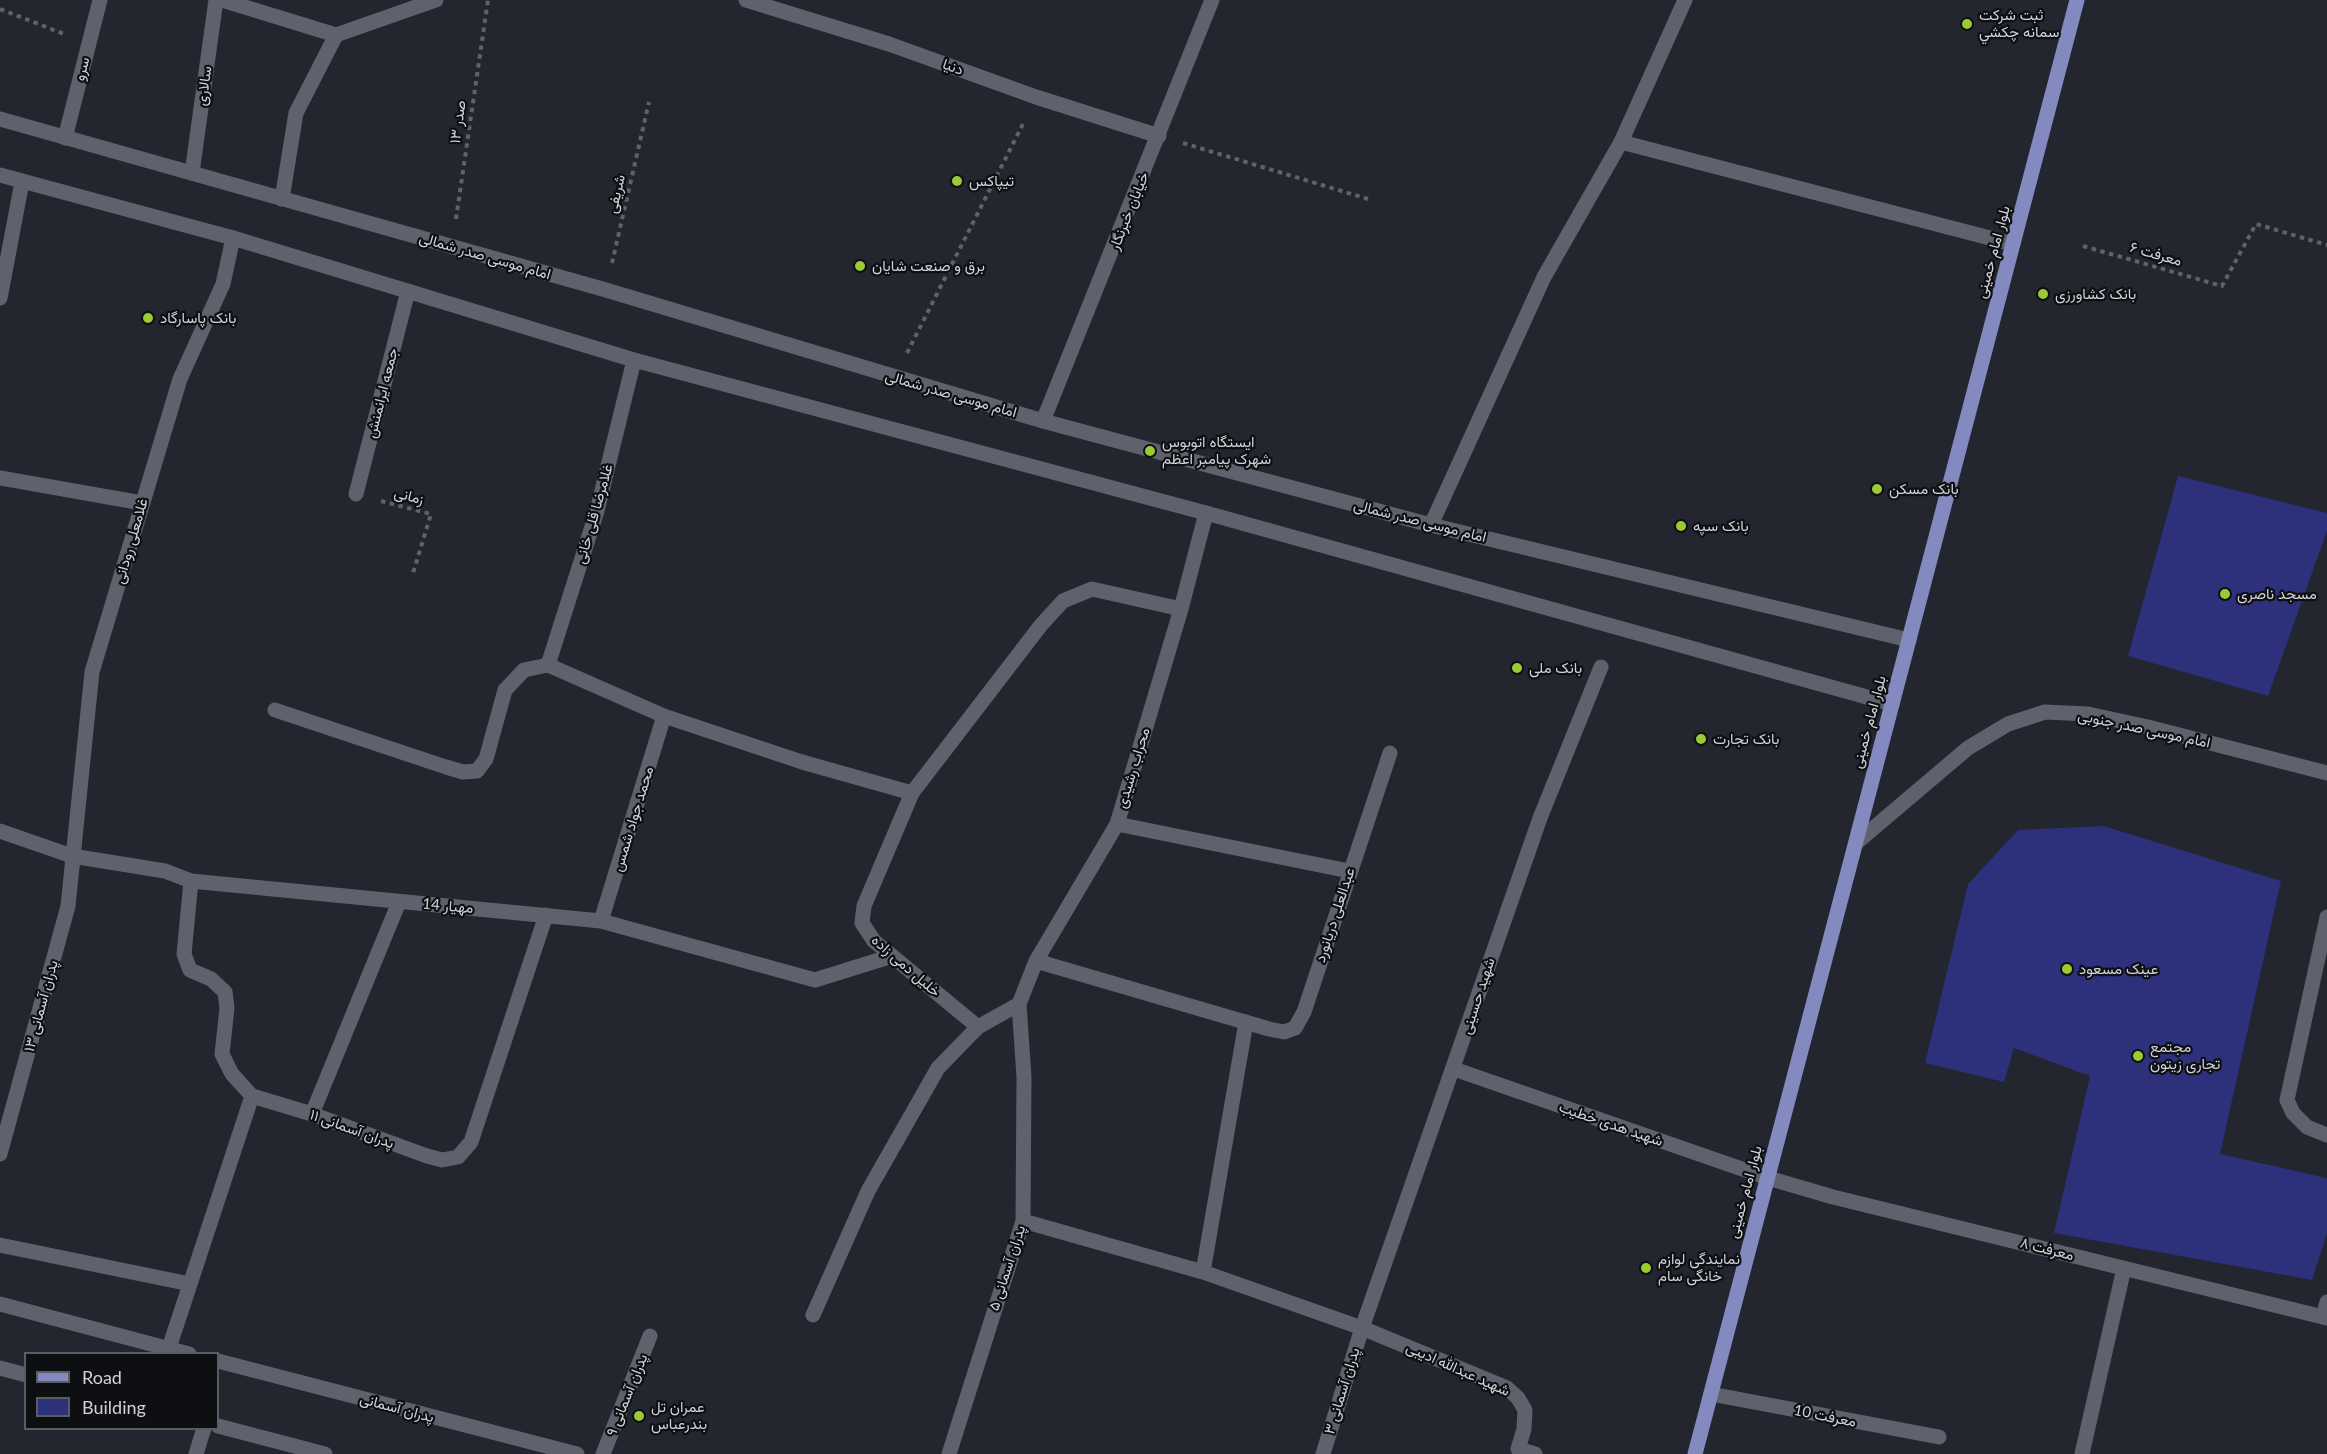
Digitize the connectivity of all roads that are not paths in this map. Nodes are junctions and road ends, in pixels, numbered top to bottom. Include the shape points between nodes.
1 (100, 0) edge
2 (216, 0) edge
3 (222, 0) edge
4 (436, 0) edge
5 (746, 0) edge
6 (1212, 0) edge
7 (1685, 0) edge
8 (2077, 0) edge
9 (396, 7) edge
10 (336, 35) junction
11 (0, 119) edge
12 (1159, 136) junction
13 (65, 138) junction
14 (1621, 142) junction
15 (192, 173) junction
16 (0, 175) edge
17 (22, 182) junction
18 (282, 199) junction
19 (233, 238) junction
20 (2013, 244) junction
21 (408, 291) junction
22 (0, 298) edge
23 (634, 360) junction
24 (1044, 420) junction
25 (0, 478) edge
26 (356, 494) road end
27 (142, 503) junction
28 (1206, 513) junction
29 (1431, 525) junction
30 (1181, 609) junction
31 (1909, 640) junction
32 (548, 665) junction
33 (1601, 667) dead end
34 (1892, 704) junction
35 (275, 710) dead end
36 (664, 716) junction
37 (1390, 753) dead end
38 (2327, 772) edge
39 (912, 793) junction
40 (1117, 824) junction
41 (0, 831) edge
42 (1856, 843) junction
43 (72, 856) junction
44 (1349, 871) junction
45 (190, 881) junction
46 (399, 902) junction
47 (546, 915) junction
48 (2327, 916) edge
49 (601, 921) junction
50 (892, 956) junction
51 (1036, 961) junction
52 (1019, 1004) junction
53 (1246, 1022) junction
54 (978, 1027) junction
55 (1454, 1069) junction
56 (252, 1096) junction
57 (312, 1114) junction
58 (2327, 1135) edge
59 (3, 1136) edge
60 (0, 1154) edge
61 (1768, 1178) junction
62 (1023, 1221) junction
63 (0, 1245) edge
64 (2124, 1268) junction
65 (1203, 1272) junction
66 (190, 1284) junction
67 (0, 1304) edge
68 (2326, 1312) edge
69 (813, 1316) dead end
70 (1362, 1328) junction
71 (650, 1336) dead end
72 (169, 1348) junction
73 (185, 1352) edge
74 (219, 1361) edge
75 (0, 1368) edge
76 (24, 1374) edge
77 (1711, 1394) junction
78 (219, 1426) edge
79 (203, 1430) edge
80 (1939, 1437) dead end
81 (1517, 1451) edge
82 (196, 1454) edge
83 (325, 1454) edge
84 (578, 1454) edge
85 (603, 1454) edge
86 (949, 1454) edge
87 (1323, 1454) edge
88 (1535, 1454) edge
89 (1695, 1454) edge
90 (2082, 1454) edge

1 - 13 street, سرو
2 - 15 street, سالاری
3 - 10 street
4 - 9 street
5 - 12 street, دنیا
6 - 12 street, خیابان خبرنگار
7 - 14 street
8 - 20 main road, بلوار امام خمینی
9 - 10 street
10 - 18 street via 296,113
11 - 13 street, امام موسی صدر شمالی
12 - 24 street, خیابان خبرنگار
13 - 15 street, امام موسی صدر شمالی
14 - 20 street
14 - 29 street via 1544,277
15 - 18 street, امام موسی صدر شمالی
16 - 17 street
17 - 19 street
17 - 22 street
18 - 24 street, امام موسی صدر شمالی
19 - 21 street
19 - 27 street, غلامعلی رودانی via 223,284 180,379
20 - 31 main road, بلوار امام خمینی
21 - 23 street
21 - 26 street, جمعه ایرانمنش
23 - 28 street
23 - 32 street, غلامرضا قلی خانی via 597,511
24 - 29 street, امام موسی صدر شمالی
25 - 27 street
27 - 43 street, غلامعلی رودانی via 92,672
28 - 30 street, محراب رشیدی
28 - 34 street
29 - 31 street, امام موسی صدر شمالی
30 - 39 street, خلیل دمی زاده via 1092,589 1063,601
30 - 40 street, محراب رشیدی
31 - 34 main road, بلوار امام خمینی
32 - 35 street via 524,670 505,690 486,759 477,771 446,767
32 - 36 street
33 - 55 street, شهید حسینی via 1540,818
34 - 42 main road, بلوار امام خمینی
36 - 39 street via 802,762
36 - 49 street, محمد جواد شمس
37 - 44 street, عبدالعلی دریانورد
38 - 42 street, امام موسی صدر جنوبی via 2088,714 2045,712 2008,724 1968,748
39 - 50 street, خلیل دمی زاده via 864,906 862,923 874,941
40 - 44 street
40 - 51 street, محراب رشیدی
41 - 43 street, مهیار 14
42 - 61 main road, بلوار امام خمینی
43 - 45 street, مهیار 14 via 165,871
43 - 59 street, پدران آسمانی ۱۳ via 68,906
44 - 53 street, عبدالعلی دریانورد via 1304,1012 1295,1028 1284,1032
45 - 46 street, مهیار 14
45 - 56 street via 184,954 190,970 225,992 222,1054 232,1074
46 - 47 street, مهیار 14
46 - 57 street
47 - 49 street, مهیار 14
47 - 57 street, پدران آسمانی ۱۱ via 471,1142 458,1157 442,1160 427,1156
48 - 58 street via 2287,1100 2307,1127
49 - 50 street, مهیار 14 via 815,980
50 - 54 street, خلیل دمی زاده
51 - 52 street, محراب رشیدی
51 - 53 street, عبدالعلی دریانورد
52 - 54 street
52 - 62 street, پدران آسمانی ۵ via 1024,1077
53 - 65 street
54 - 69 street via 938,1068 868,1191
55 - 61 street, شهید هدی خطیب
55 - 70 street, شهید حسینی
56 - 57 street, پدران آسمانی ۱۱
56 - 66 street
59 - 60 street, پدران آسمانی ۱۳
61 - 64 street, معرفت ۸
61 - 77 main road, بلوار امام خمینی
62 - 65 street, شهید عبدالله ادیبی
62 - 86 street, پدران آسمانی ۵
63 - 66 street
64 - 68 street, معرفت ۸
64 - 90 street
65 - 70 street, شهید عبدالله ادیبی
66 - 72 street
67 - 72 street
70 - 81 street, شهید عبدالله ادیبی via 1507,1388 1525,1410
70 - 87 street, پدران آسمانی ۳
71 - 85 street, پدران آسمانی ۹
72 - 73 street
74 - 84 street, پدران آسمانی
75 - 76 street
77 - 80 street, معرفت 10
77 - 89 main road, بلوار امام خمینی
78 - 83 street
79 - 82 street
81 - 88 street, شهید عبدالله ادیبی

